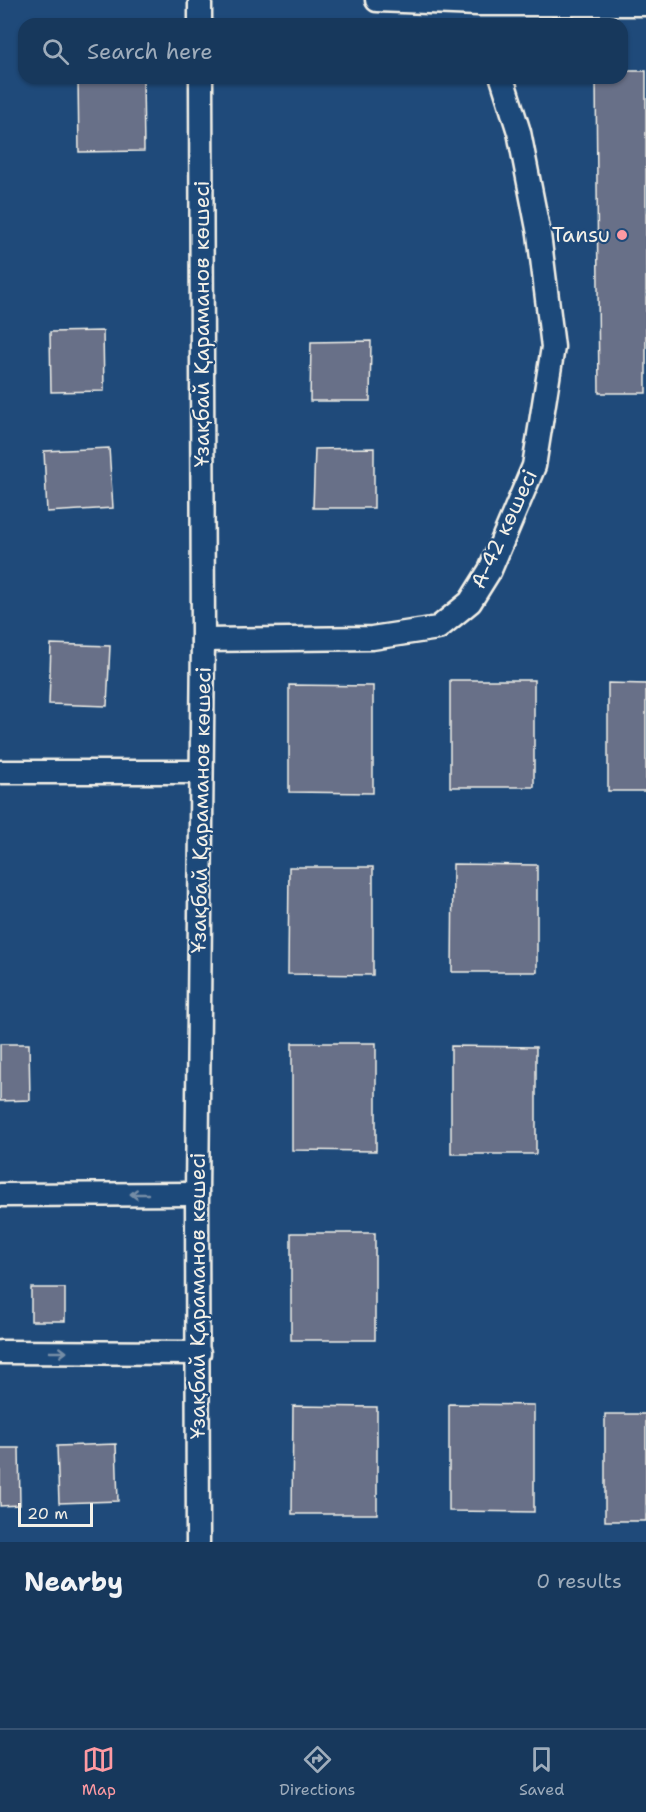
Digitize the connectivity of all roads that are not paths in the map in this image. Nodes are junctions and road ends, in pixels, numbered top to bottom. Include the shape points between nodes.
1 (200, 0) edge
2 (377, 0) edge
3 (646, 4) edge
4 (480, 9) edge
5 (200, 18) edge
6 (201, 84) edge
7 (504, 84) edge
8 (203, 640) junction
9 (0, 772) edge
10 (201, 772) junction
11 (197, 1194) junction
12 (0, 1195) edge
13 (0, 1352) edge
14 (199, 1353) junction
15 (198, 1542) edge

1 - 5 street
2 - 4 street
3 - 4 street
6 - 8 street, Ұзақбай Қараманов көшесі
7 - 8 street, А-42 көшесі via 519,132 539,234 553,347 534,466 490,570 470,602 438,628 372,638
8 - 10 street, Ұзақбай Қараманов көшесі
9 - 10 street
10 - 11 street, Ұзақбай Қараманов көшесі
11 -> 12 street
11 - 14 street, Ұзақбай Қараманов көшесі
13 -> 14 street
14 - 15 street, Ұзақбай Қараманов көшесі

